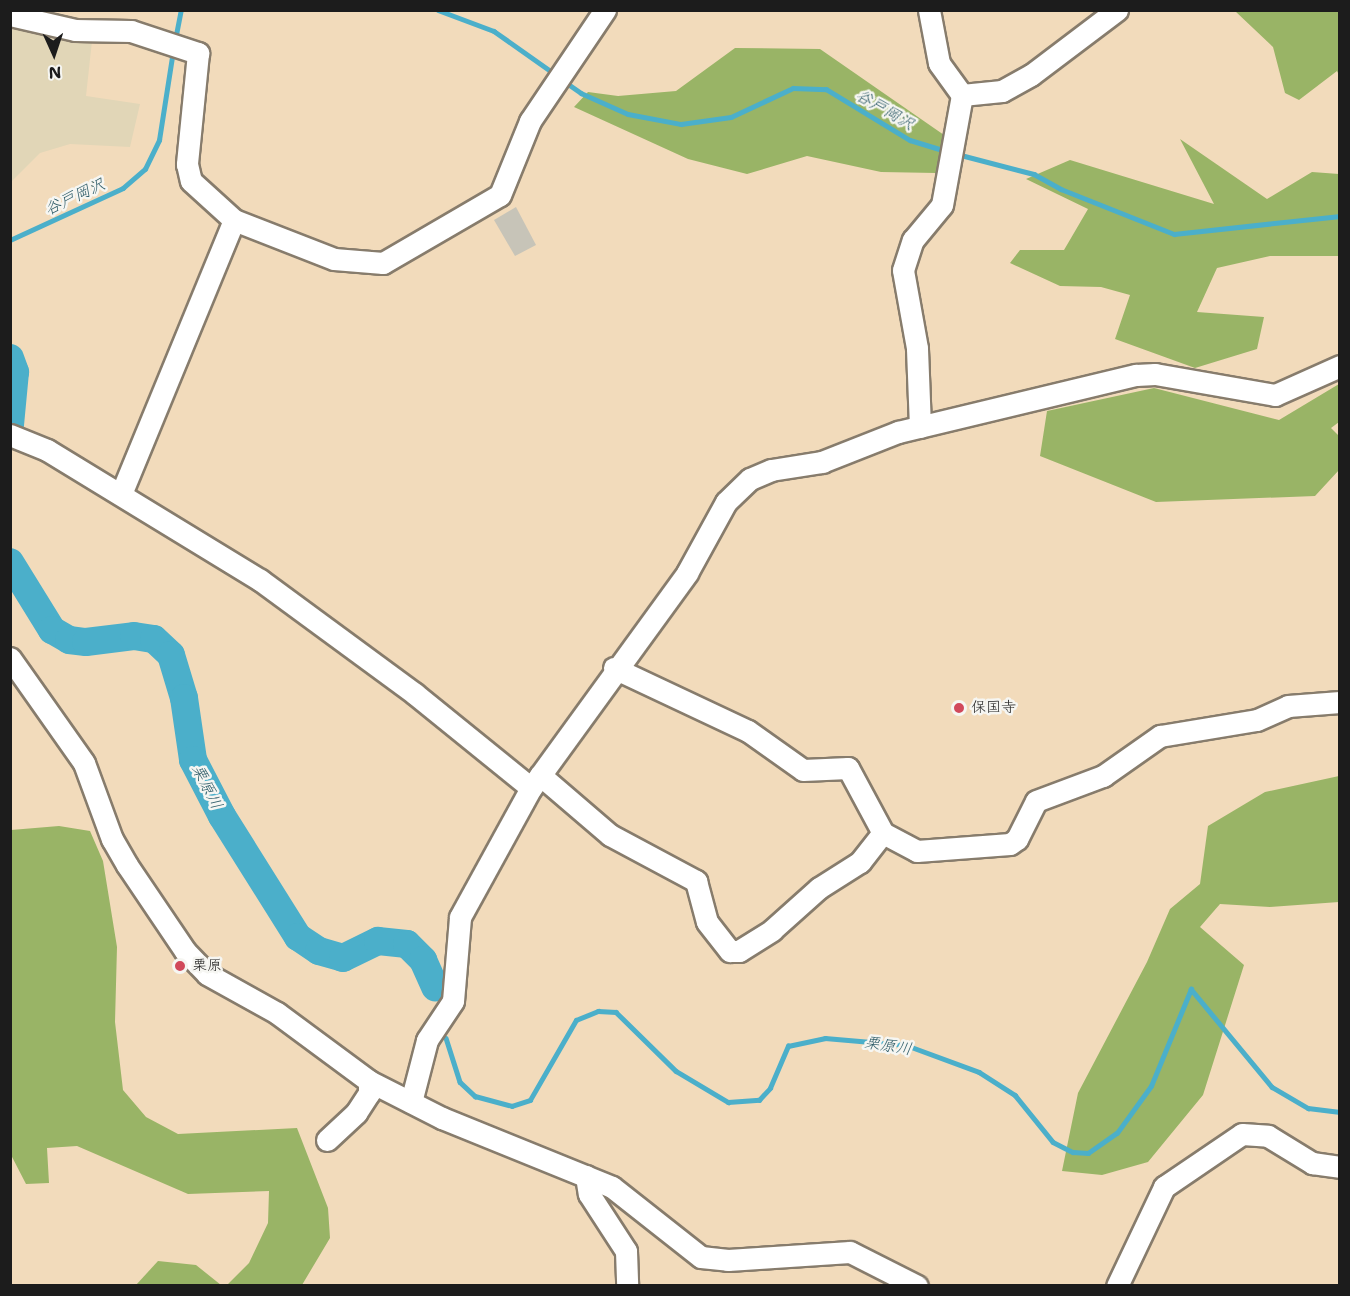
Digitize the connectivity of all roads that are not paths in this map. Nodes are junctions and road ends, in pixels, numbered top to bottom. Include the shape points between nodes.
1 (605, 10) edge
2 (929, 10) edge
3 (1118, 10) edge
4 (10, 15) edge
5 (962, 95) junction
6 (234, 220) junction
7 (1340, 366) edge
8 (920, 427) junction
9 (18, 438) edge
10 (121, 494) junction
11 (10, 658) edge
12 (614, 668) junction
13 (1340, 702) edge
14 (535, 781) junction
15 (883, 833) junction
16 (369, 1081) junction
17 (411, 1102) junction
18 (327, 1140) dead end
19 (1340, 1167) edge
20 (586, 1176) junction
21 (627, 1286) edge
22 (917, 1286) edge
23 (1117, 1286) edge

1 - 6 street via 530,121 500,195 478,211 383,263 334,259
2 - 5 street via 939,63
3 - 5 street via 1031,75 1002,91
4 - 6 street via 75,30 130,31 198,53 187,175
5 - 8 street via 942,205 914,240 903,270 917,348
6 - 10 street
7 - 8 street via 1275,394 1155,374 1136,375
8 - 12 street via 822,462 771,470 750,479 726,502 687,573
9 - 10 street
10 - 14 street via 260,580
11 - 16 street via 84,763 112,839 185,951 207,974 277,1013
12 - 14 street via 593,704
12 - 15 street via 748,731 803,770 848,768
13 - 15 street via 1288,706 1257,720 1160,736 1103,776 1036,801 1017,839 1010,844 917,851
14 - 15 street via 610,835 696,881 707,922 730,951 739,951 772,930 819,888 860,862
14 - 17 street via 460,917 453,1002 427,1041
16 - 17 street
16 - 18 street via 369,1094 356,1113
17 - 20 street
19 - 23 street via 1312,1162 1268,1136 1242,1134 1164,1187
20 - 21 street via 590,1194 626,1251
20 - 22 street via 612,1187 641,1207 701,1257 728,1260 850,1252

